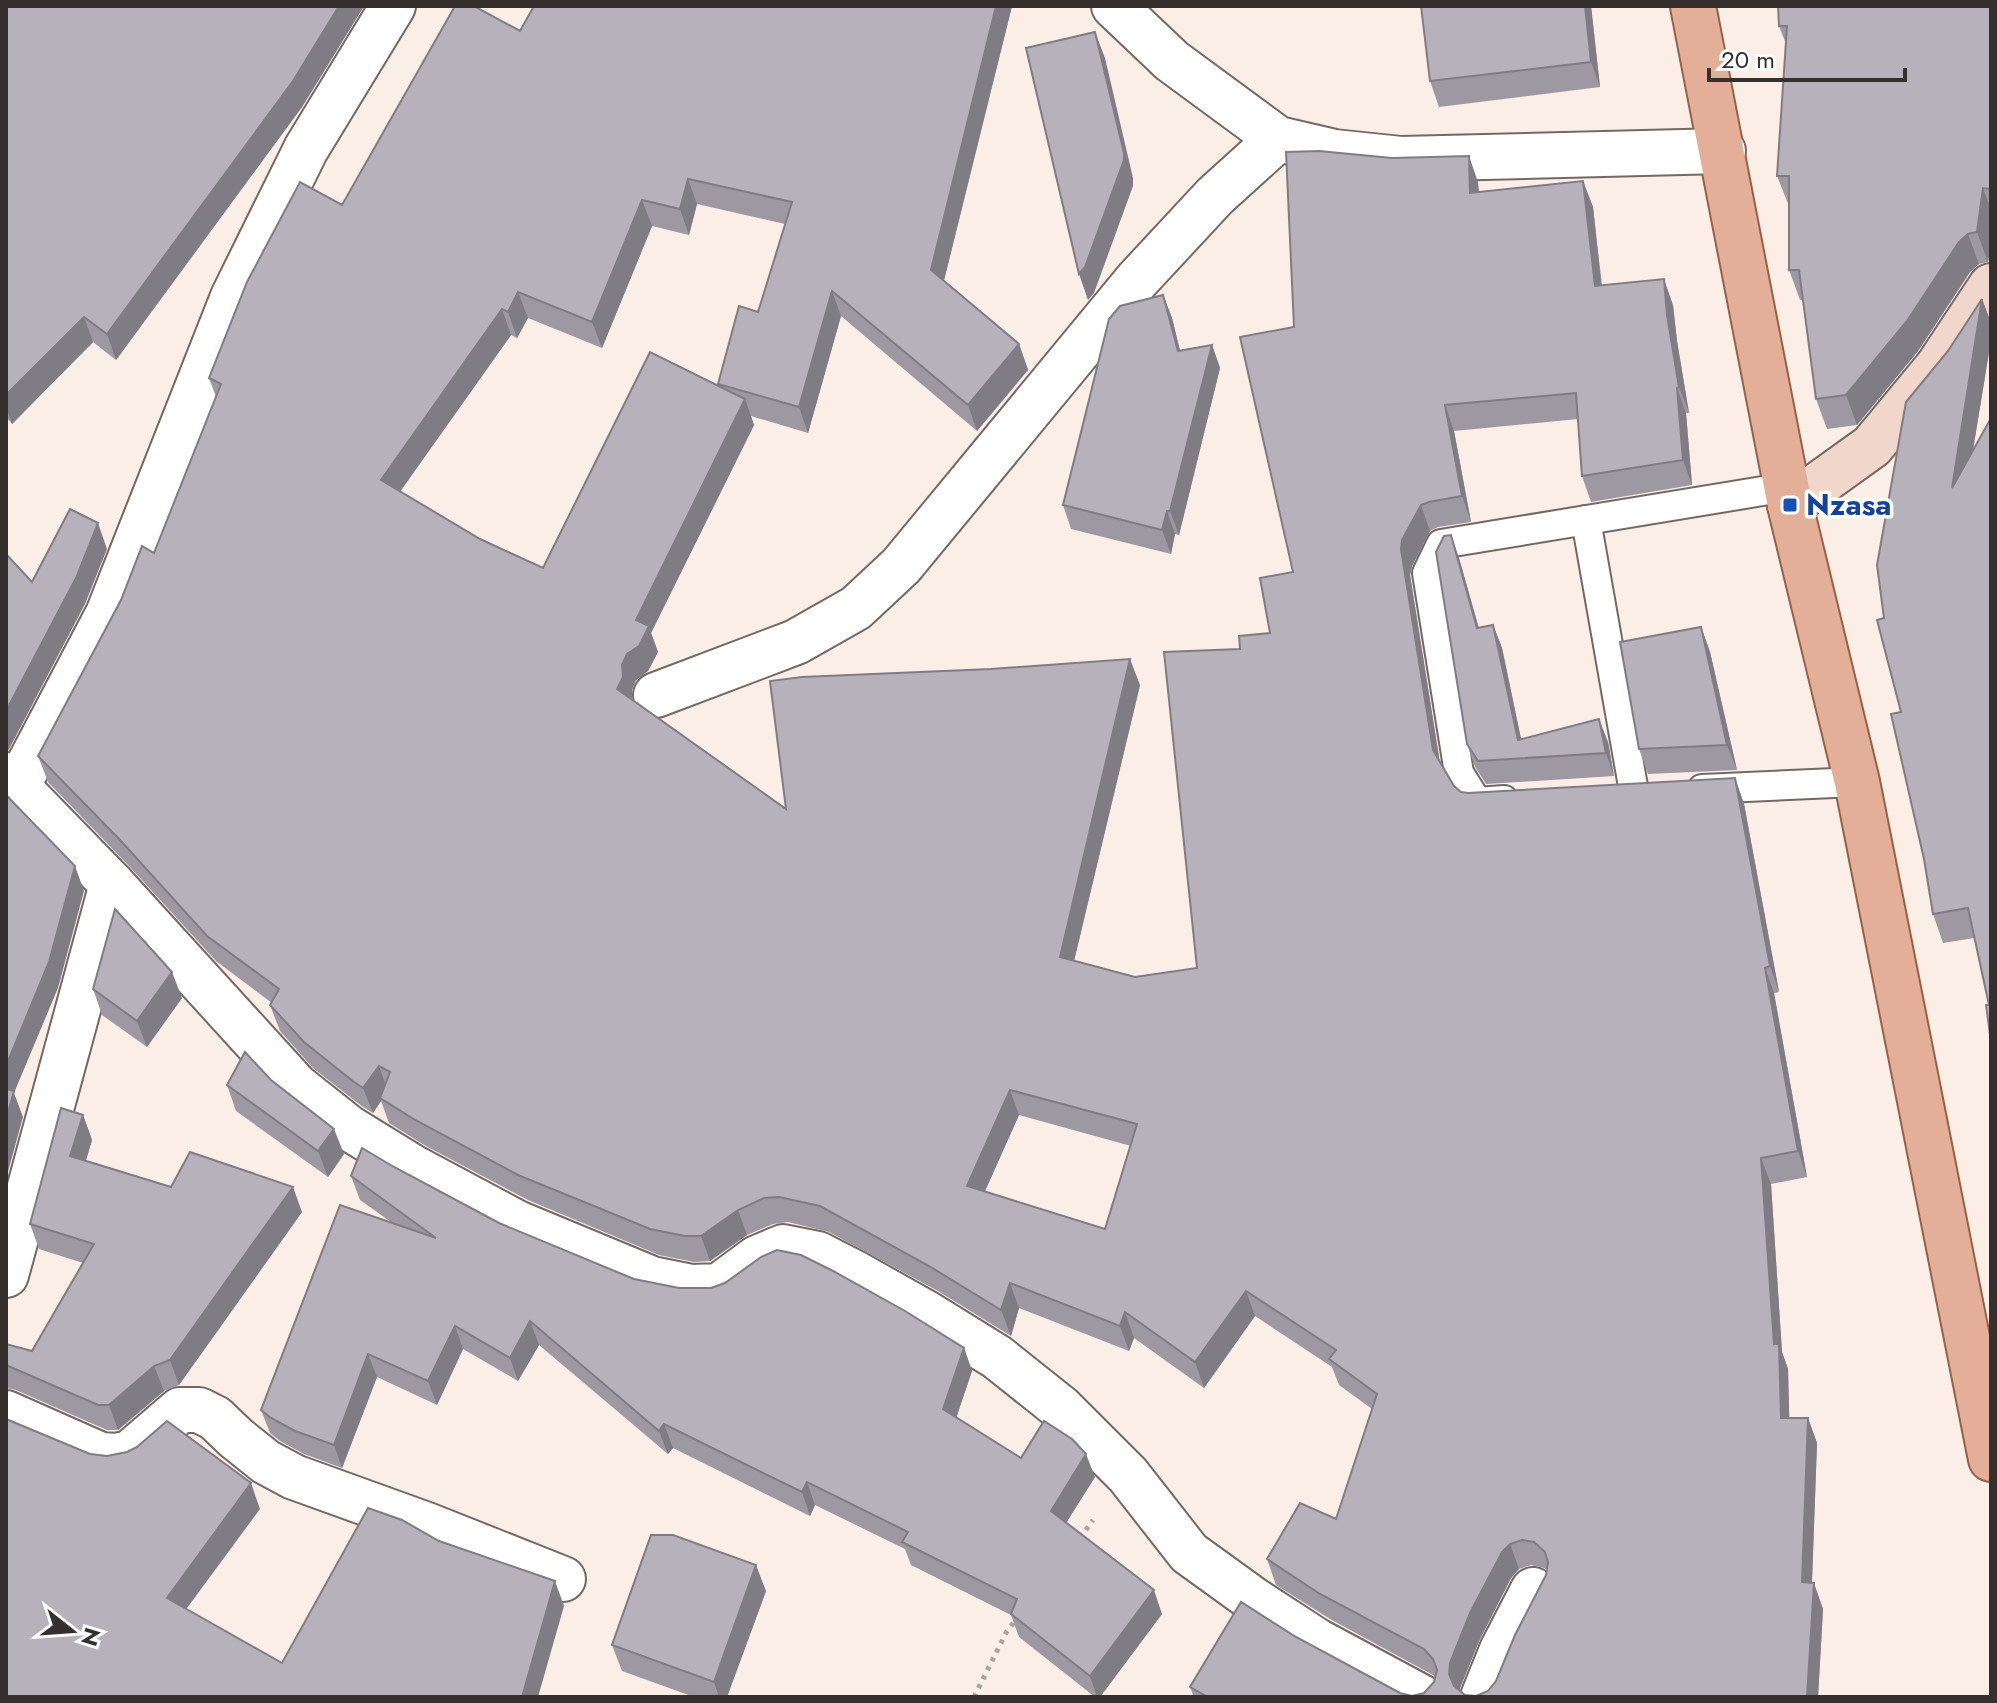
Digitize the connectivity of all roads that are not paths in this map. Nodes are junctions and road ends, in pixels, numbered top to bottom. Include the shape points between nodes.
1 (393, 6) edge
2 (1114, 6) edge
3 (1693, 6) edge
4 (1278, 139) junction
5 (1723, 151) junction
6 (1991, 286) edge
7 (1789, 496) junction
8 (1586, 520) junction
9 (656, 695) dead end
10 (12, 781) edge
11 (1857, 782) junction
12 (1634, 792) junction
13 (1603, 794) edge
14 (1524, 799) edge
15 (112, 884) junction
16 (6, 1275) edge
17 (6, 1413) edge
18 (1991, 1459) edge
19 (563, 1579) dead end
20 (1533, 1590) dead end
21 (1421, 1697) edge
22 (1483, 1697) edge

1 - 10 street via 306,149 233,297 108,614
2 - 4 street via 1172,61
3 - 5 main road
4 - 5 street via 1401,159
4 - 9 street via 1215,196 1137,280 901,566 856,608 796,642
5 - 7 main road
6 - 7 main road via 1938,366 1872,446
7 - 8 lane
7 - 11 main road
8 - 12 lane
8 - 14 lane via 1441,544 1427,573 1459,773 1477,802
10 - 15 street
11 - 12 lane
11 - 18 main road
12 - 13 lane
15 - 16 street
15 - 21 street via 296,1086 349,1128 517,1223 652,1279 719,1286 757,1258 783,1247 818,1254 853,1272 997,1357 1061,1408 1128,1475 1189,1553 1317,1641
17 - 19 street via 101,1455 117,1456 130,1453 180,1410 199,1410 294,1477
20 - 22 street

